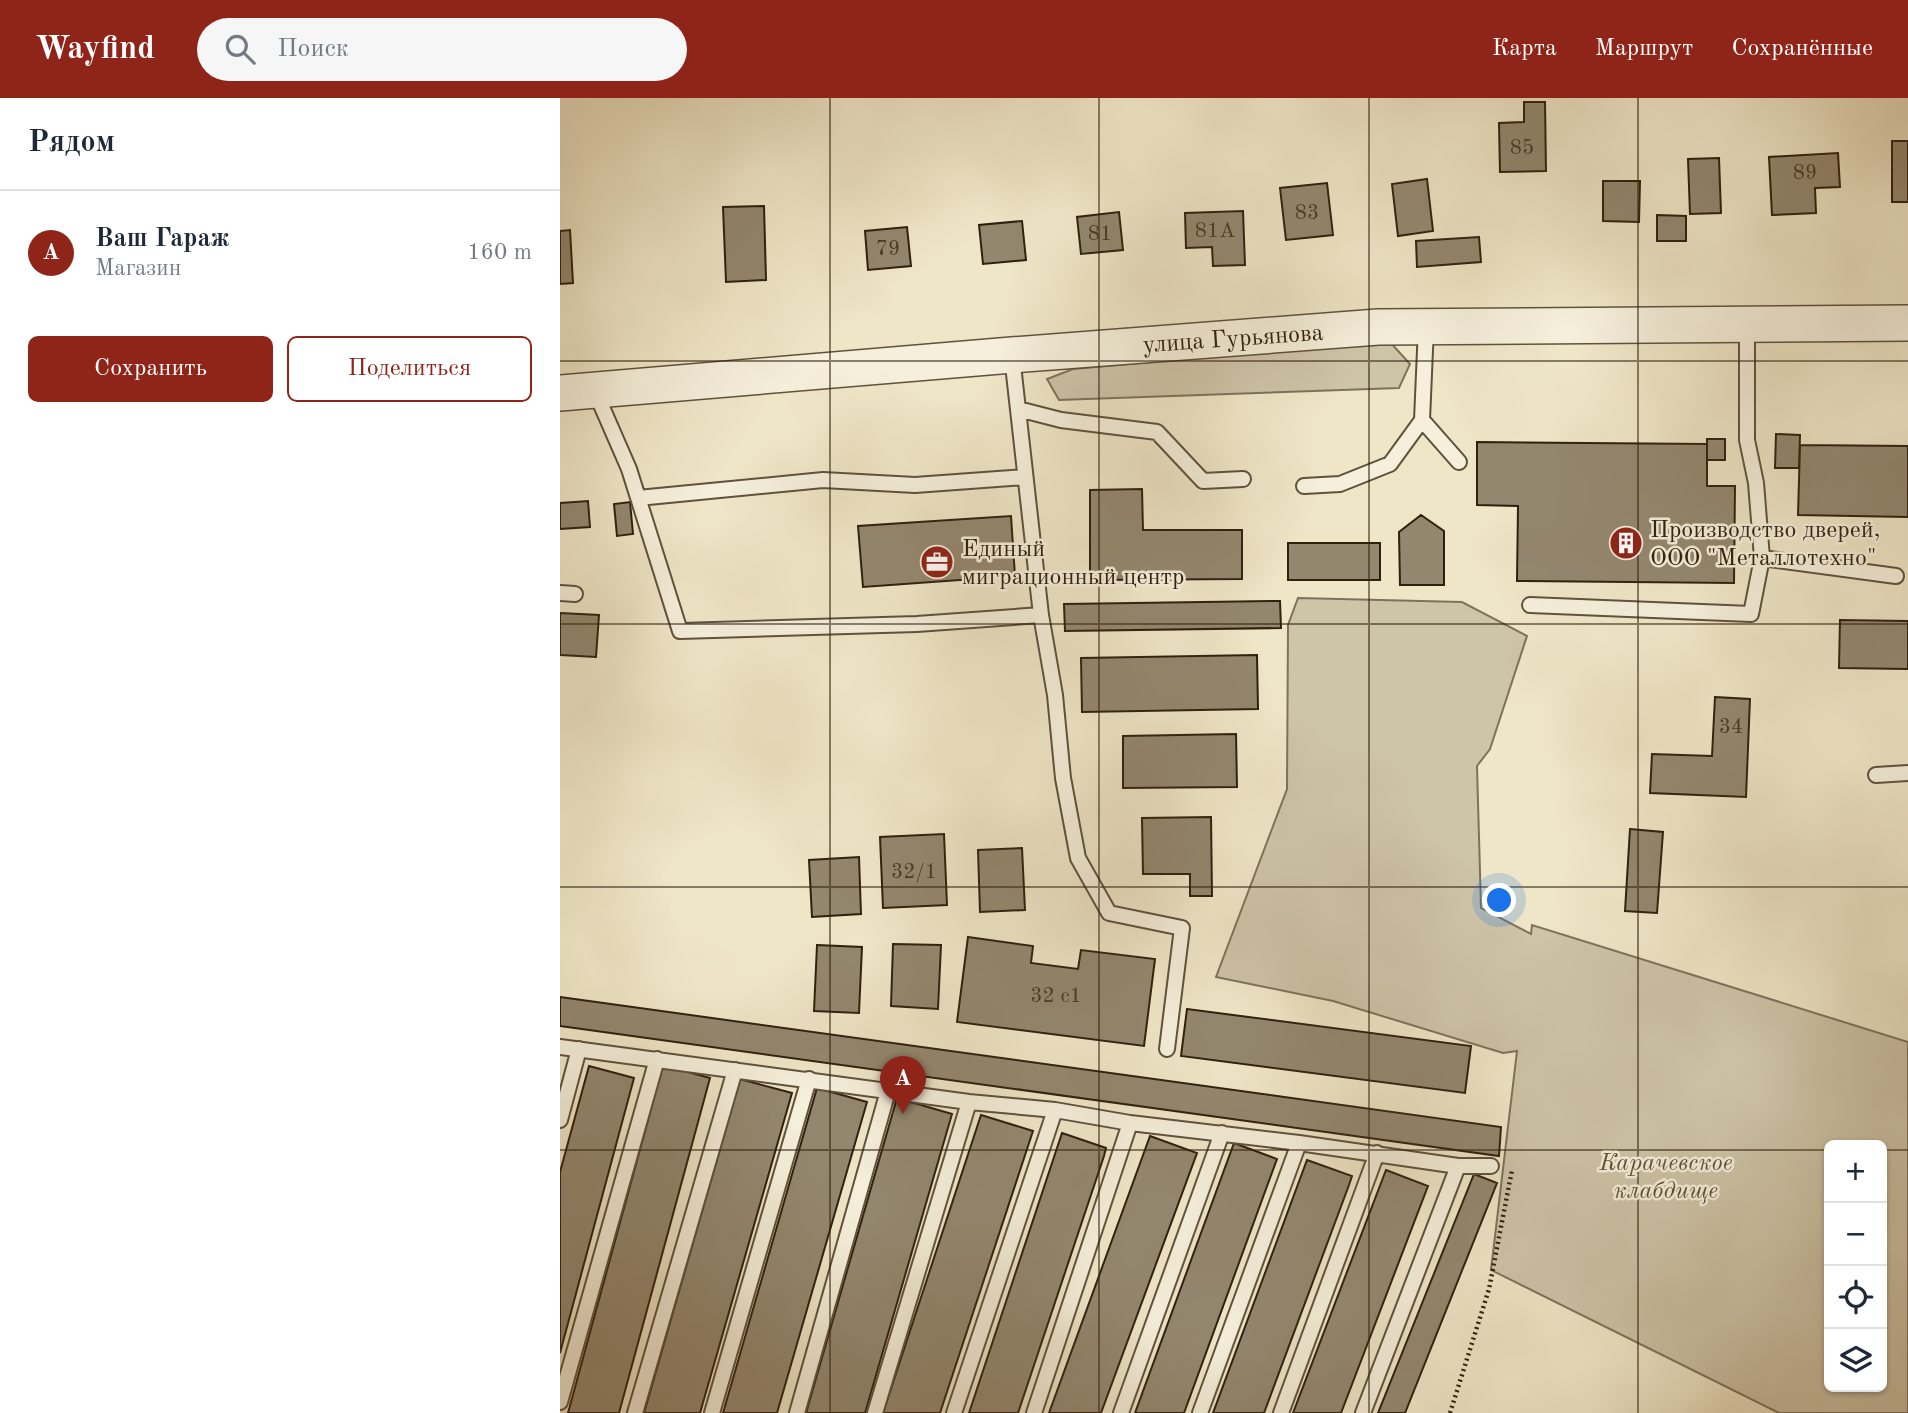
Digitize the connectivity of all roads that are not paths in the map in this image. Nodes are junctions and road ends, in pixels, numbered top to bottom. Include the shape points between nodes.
1 (1908, 323) edge
2 (1747, 324) junction
3 (1426, 327) junction
4 (1012, 355) junction
5 (594, 390) junction
6 (560, 393) edge
7 (1018, 409) junction
8 (1422, 421) junction
9 (1459, 462) dead end
10 (1026, 477) junction
11 (1243, 480) dead end
12 (1304, 486) dead end
13 (638, 498) junction
14 (1762, 558) junction
15 (1896, 576) dead end
16 (1530, 606) dead end
17 (1041, 615) junction
18 (1908, 772) edge
19 (1876, 775) dead end
20 (560, 1047) edge
21 (579, 1049) junction
22 (1167, 1049) dead end
23 (657, 1059) junction
24 (735, 1070) junction
25 (809, 1079) junction
26 (888, 1091) junction
27 (970, 1102) junction
28 (1055, 1110) junction
29 (560, 1120) edge
30 (1130, 1123) junction
31 (1222, 1133) junction
32 (1299, 1143) junction
33 (1377, 1153) junction
34 (1458, 1166) junction
35 (1490, 1166) road end
36 (560, 1402) edge
37 (635, 1413) edge
38 (712, 1413) edge
39 (797, 1413) edge
40 (875, 1413) edge
41 (954, 1413) edge
42 (1034, 1413) edge
43 (1121, 1413) edge
44 (1200, 1413) edge
45 (1281, 1413) edge
46 (1363, 1413) edge

1 - 2 street, улица Гурьянова
2 - 3 street, улица Гурьянова
2 - 14 lane via 1747,440
3 - 4 street, улица Гурьянова
3 - 8 lane
4 - 5 street, улица Гурьянова
4 - 7 lane
5 - 6 street, улица Гурьянова
5 - 13 lane
7 - 10 lane
7 - 11 lane via 1061,420 1157,432 1203,481
8 - 9 lane
8 - 12 lane via 1390,464 1339,484
10 - 13 lane via 915,485 823,480
10 - 17 lane
13 - 17 lane via 680,631 917,624
14 - 15 lane
14 - 16 lane via 1751,614
17 - 22 lane via 1078,858 1109,914 1182,928
18 - 19 lane
20 - 21 lane
21 - 23 lane
21 - 29 lane
23 - 24 lane
23 - 36 lane
24 - 25 lane
24 - 37 lane
25 - 26 lane
25 - 38 lane
26 - 27 lane
26 - 39 lane
27 - 28 lane
27 - 40 lane
28 - 30 lane
28 - 41 lane
30 - 31 lane
30 - 42 lane
31 - 32 lane
31 - 43 lane
32 - 33 lane
32 - 44 lane
33 - 34 lane
33 - 45 lane
34 - 35 lane
34 - 46 lane

